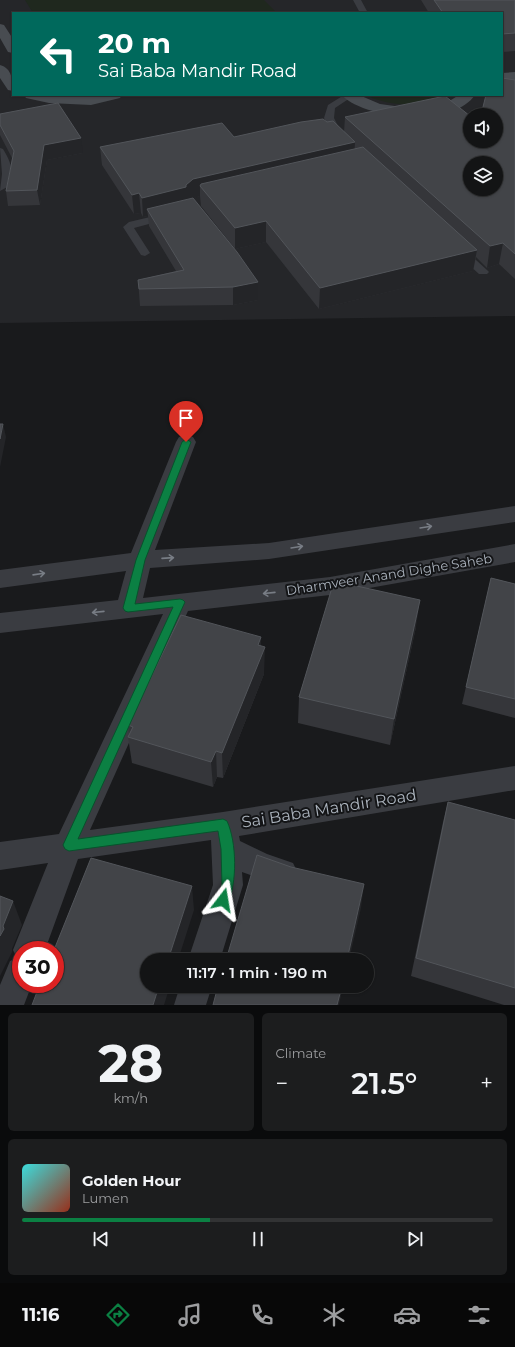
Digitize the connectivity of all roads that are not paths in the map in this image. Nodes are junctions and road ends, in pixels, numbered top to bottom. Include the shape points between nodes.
1 (357, 0) edge
2 (363, 12) edge
3 (0, 28) edge
4 (12, 47) edge
5 (0, 69) edge
6 (515, 76) edge
7 (503, 77) edge
8 (12, 86) edge
9 (36, 96) edge
10 (112, 96) edge
11 (348, 96) edge
12 (351, 96) edge
13 (467, 96) edge
14 (345, 128) edge
15 (331, 130) junction
16 (348, 147) edge
17 (0, 151) edge
18 (0, 188) edge
19 (175, 214) edge
20 (455, 246) edge
21 (145, 253) dead end
22 (483, 272) dead end
23 (186, 442) dead end
24 (515, 514) edge
25 (515, 553) edge
26 (140, 560) junction
27 (0, 579) edge
28 (180, 602) junction
29 (128, 608) junction
30 (0, 622) edge
31 (515, 778) edge
32 (225, 837) junction
33 (69, 845) junction
34 (0, 856) edge
35 (305, 879) edge
36 (32, 941) edge
37 (206, 953) edge
38 (13, 993) edge
39 (194, 993) edge
40 (8, 1005) edge
41 (190, 1005) edge

1 - 2 lane
3 - 4 street
5 - 8 street
6 - 7 street
9 - 10 street via 91,102
11 - 15 lane via 331,107 328,118
12 - 13 street via 376,108 413,112 447,107
14 - 15 lane
15 - 16 lane
17 - 18 lane via 9,172 6,184
19 - 21 lane via 128,227
20 - 22 lane
23 - 26 street
26 -> 24 street via 268,551
25 -> 28 street, Dharmveer Anand Dighe Saheb via 330,586
27 -> 26 street
26 - 29 street
28 - 29 street, Dharmveer Anand Dighe Saheb
28 - 33 street
29 -> 30 street, Dharmveer Anand Dighe Saheb
31 - 32 street, Sai Baba Mandir Road
32 - 33 street, Sai Baba Mandir Road
32 - 35 street via 261,866
32 - 37 street via 228,885
33 - 34 street, Sai Baba Mandir Road
33 - 36 street
38 - 40 street
39 - 41 street

